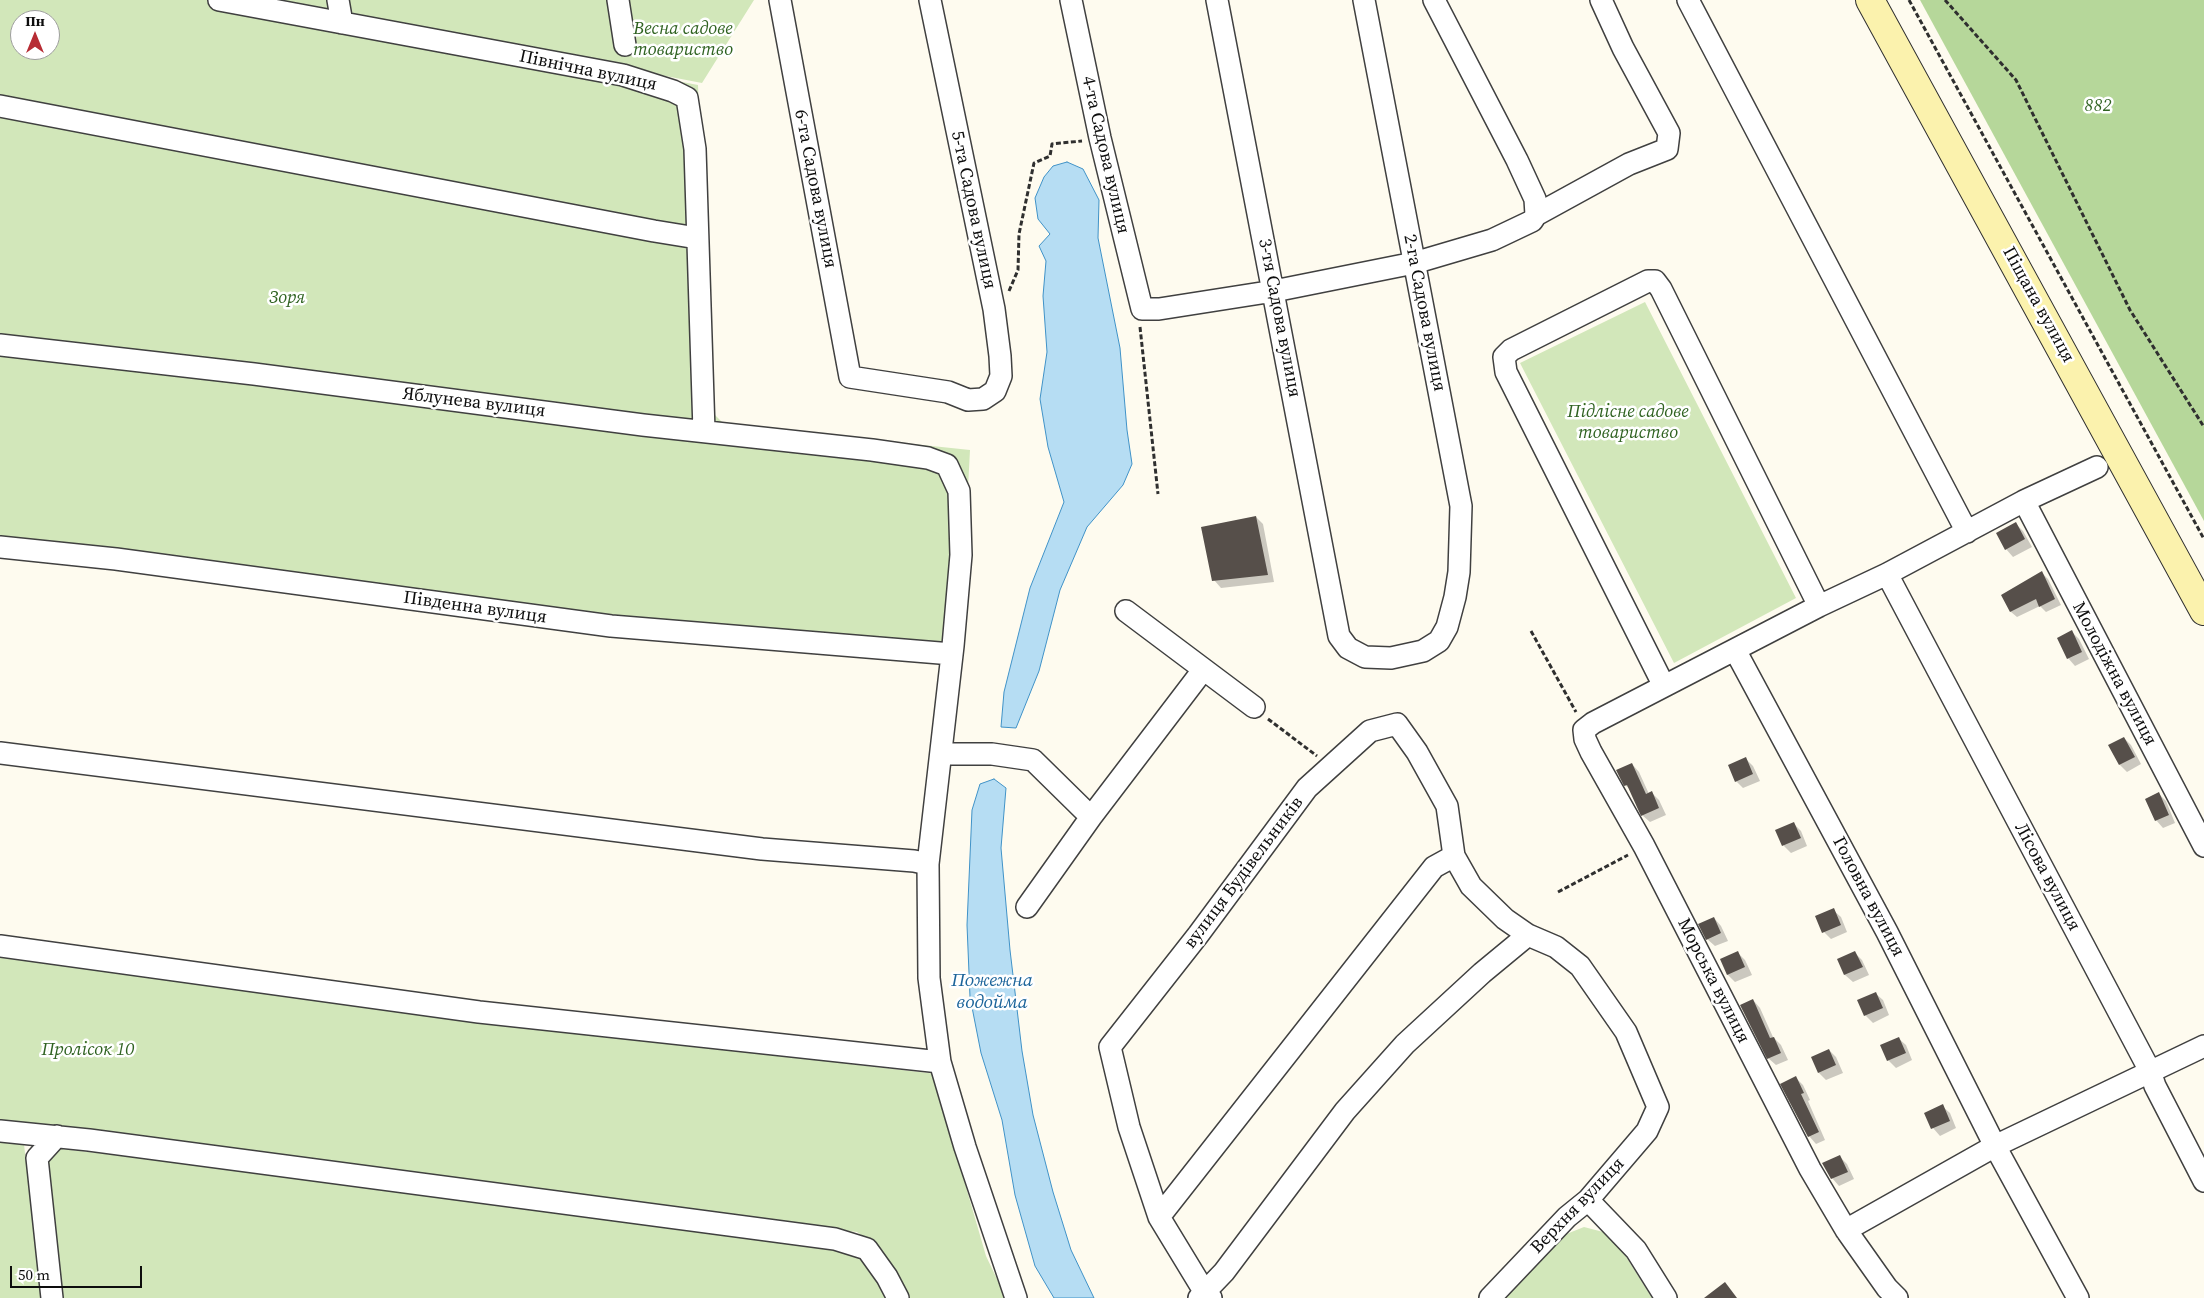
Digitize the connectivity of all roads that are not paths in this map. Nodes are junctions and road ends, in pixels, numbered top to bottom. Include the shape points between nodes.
1 (219, 0) edge
2 (338, 0) edge
3 (618, 0) edge
4 (780, 0) edge
5 (930, 0) edge
6 (1072, 0) edge
7 (1217, 0) edge
8 (1364, 0) edge
9 (1434, 0) edge
10 (1601, 0) edge
11 (1688, 0) edge
12 (1870, 0) edge
13 (342, 24) junction
14 (625, 46) dead end
15 (0, 106) edge
16 (1536, 215) junction
17 (697, 238) junction
18 (1414, 263) junction
19 (1274, 291) junction
20 (0, 345) edge
21 (968, 400) joint
22 (704, 431) junction
23 (2097, 467) dead end
24 (2024, 502) junction
25 (1967, 532) junction
26 (0, 547) edge
27 (1887, 574) junction
28 (1819, 606) junction
29 (1126, 611) dead end
30 (2204, 611) edge
31 (1339, 636) joint
32 (1735, 650) junction
33 (952, 654) junction
34 (1203, 670) junction
35 (1664, 686) junction
36 (1254, 708) road end
37 (0, 753) edge
38 (941, 754) junction
39 (1091, 817) junction
40 (2204, 846) edge
41 (1454, 856) junction
42 (928, 864) junction
43 (1027, 907) dead end
44 (1528, 935) junction
45 (0, 946) edge
46 (2204, 1046) edge
47 (940, 1062) junction
48 (2150, 1071) junction
49 (0, 1131) edge
50 (57, 1136) junction
51 (1995, 1146) junction
52 (2204, 1181) edge
53 (1588, 1200) junction
54 (1159, 1217) junction
55 (1846, 1230) junction
56 (1205, 1296) edge
57 (52, 1298) edge
58 (898, 1298) edge
59 (1016, 1298) edge
60 (1490, 1298) edge
61 (1666, 1298) edge
62 (1896, 1298) edge
63 (2078, 1298) edge

1 - 13 street, Північна вулиця
2 - 13 street
3 - 14 street
4 - 21 street, 6-та Садова вулиця via 850,378 948,392
5 - 21 street, 5-та Садова вулиця via 994,309 1001,376 995,391 983,399
6 - 19 street, 4-та Садова вулиця via 1100,138 1142,309
7 - 19 street, 3-тя Садова вулиця
8 - 18 street, 2-га Садова вулиця
9 - 16 street via 1517,160 1535,199
10 - 16 street via 1669,133 1666,149 1629,164
11 - 25 street
12 - 30 street, Піщана вулиця
13 - 17 street, Північна вулиця via 623,76 687,98 695,149
15 - 17 street
16 - 18 street via 1532,221 1492,240
17 - 22 street, Північна вулиця
18 - 19 street
18 - 31 street, 2-га Садова вулиця via 1461,506 1456,597 1439,641 1423,651 1391,658 1365,657 1348,648
19 - 31 street, 3-тя Садова вулиця
20 - 22 street, Яблунева вулиця
22 - 33 street, Яблунева вулиця via 872,450 928,458 947,465 959,491 961,555
23 - 24 street
24 - 25 street
24 - 40 street, Молодіжна вулиця
25 - 27 street
26 - 33 street, Південна вулиця via 116,559 611,626
27 - 28 street
27 - 48 street, Лісова вулиця
28 - 32 street
28 - 35 street via 1662,289 1655,281 1648,280 1511,350 1504,357 1506,372
29 - 34 street
32 - 35 street
32 - 51 street, Головна вулиця via 1887,932
33 - 38 street
34 - 36 street
34 - 39 street
35 - 55 street, Морська вулиця via 1593,723 1584,730 1585,739 1644,846 1810,1169
37 - 42 street via 762,849
38 - 39 street via 992,754 1033,760
38 - 42 street
39 - 43 street
41 - 44 street via 1471,886 1505,919
41 - 54 street via 1434,867
41 - 54 street, вулиця Будівельників via 1447,806 1397,724 1370,731 1307,788 1110,1047 1129,1127
42 - 47 street via 929,978
44 - 53 street, Верхня вулиця via 1556,947 1580,966 1626,1032 1658,1107 1647,1131
44 - 56 street via 1405,1044 1346,1111
45 - 47 street via 479,1012
46 - 48 street
47 - 59 street
48 - 51 street
48 - 52 street, Лісова вулиця
49 - 50 street
50 - 57 street via 37,1158
50 - 58 street via 835,1239 867,1249
51 - 55 street
51 - 63 street, Головна вулиця
53 - 60 street, Верхня вулиця via 1566,1217
53 - 61 street via 1636,1250
54 - 56 street
55 - 62 street, Морська вулиця

